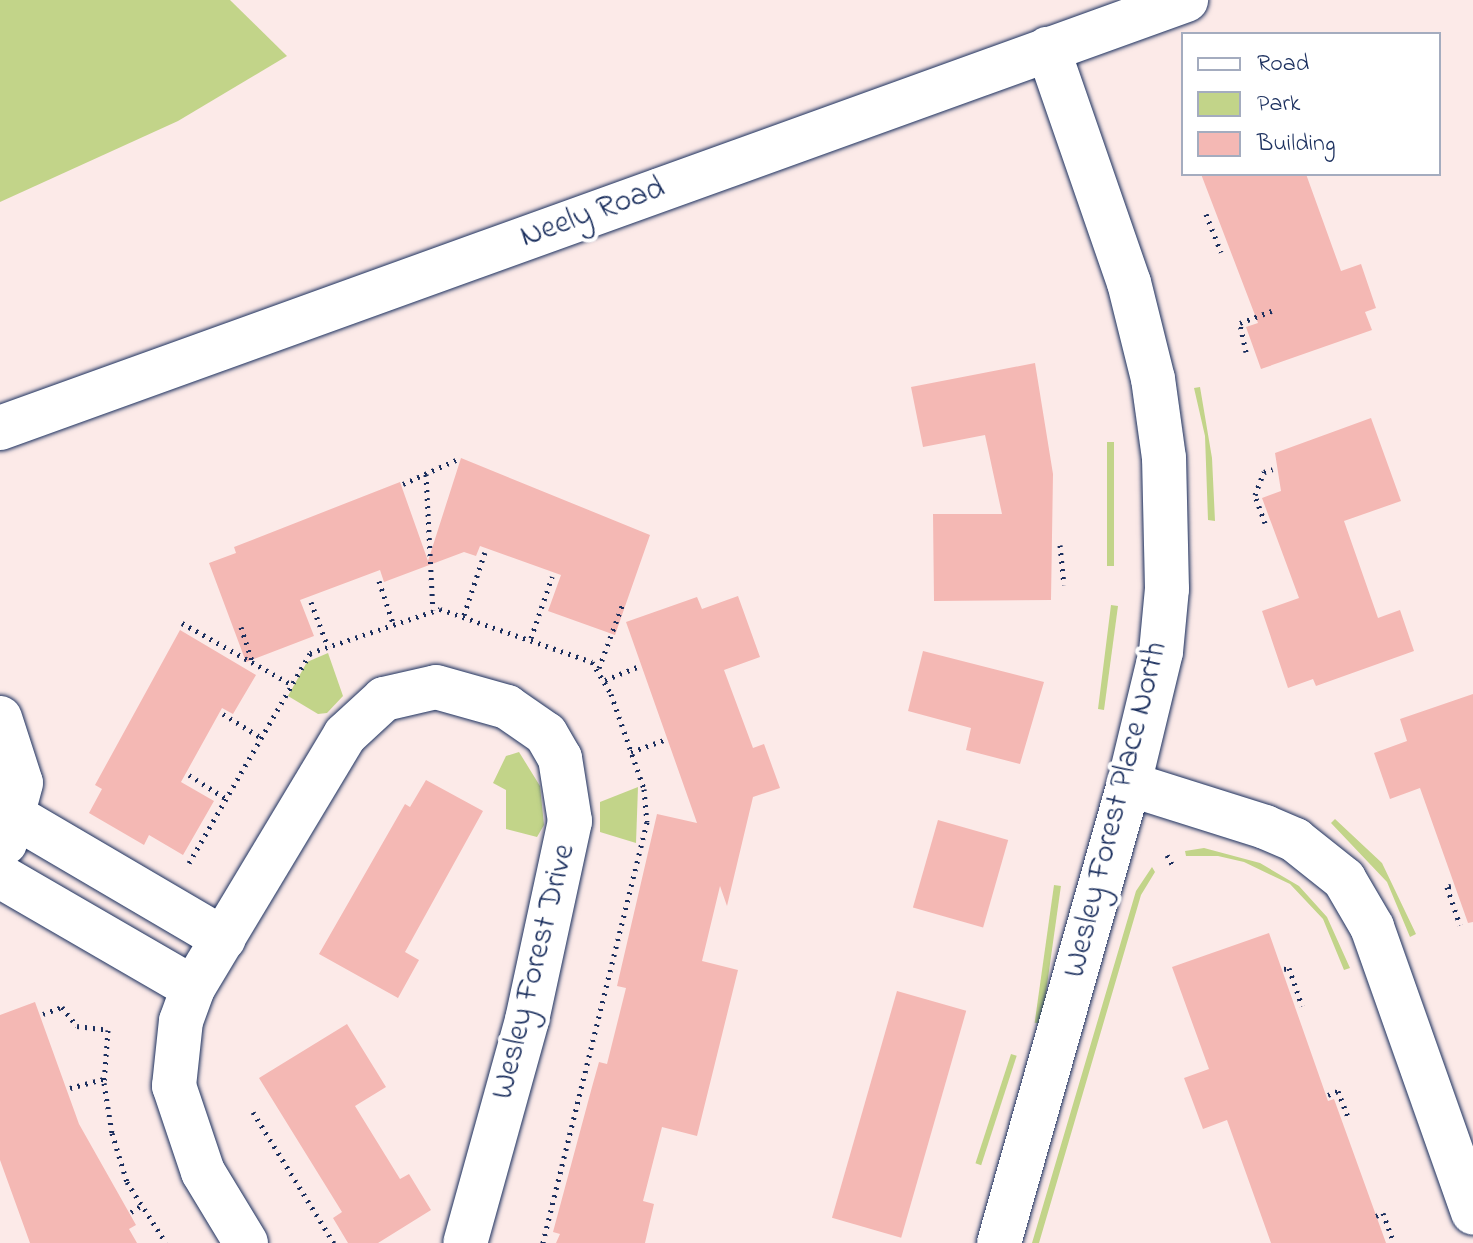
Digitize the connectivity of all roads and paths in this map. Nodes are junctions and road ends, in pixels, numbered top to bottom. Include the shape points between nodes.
1 (1186, 0) edge
2 (1048, 49) junction
3 (1206, 214) dead end
4 (1221, 252) dead end
5 (1272, 311) dead end
6 (1246, 352) dead end
7 (0, 428) edge
8 (458, 459) dead end
9 (1273, 469) dead end
10 (426, 474) junction
11 (403, 484) dead end
12 (1265, 523) dead end
13 (1060, 545) dead end
14 (485, 552) dead end
15 (552, 577) dead end
16 (379, 581) dead end
17 (1064, 585) dead end
18 (311, 602) dead end
19 (623, 603) dead end
20 (433, 610) junction
21 (464, 615) junction
22 (182, 623) dead end
23 (393, 623) junction
24 (241, 627) dead end
25 (531, 638) junction
26 (328, 647) junction
27 (253, 663) junction
28 (639, 666) dead end
29 (598, 669) junction
30 (605, 680) junction
31 (289, 683) junction
32 (223, 714) dead end
33 (0, 718) edge
34 (260, 737) junction
35 (666, 739) dead end
36 (631, 752) junction
37 (189, 775) dead end
38 (1129, 784) junction
39 (225, 798) junction
40 (5, 827) edge
41 (1167, 855) dead end
42 (189, 863) dead end
43 (1173, 866) dead end
44 (0, 876) edge
45 (1451, 886) dead end
46 (1460, 925) dead end
47 (224, 939) junction
48 (1284, 969) dead end
49 (193, 988) junction
50 (1302, 1006) dead end
51 (43, 1014) dead end
52 (104, 1079) junction
53 (70, 1088) dead end
54 (1328, 1095) dead end
55 (253, 1112) dead end
56 (1349, 1119) dead end
57 (142, 1205) junction
58 (131, 1212) dead end
59 (1473, 1213) edge
60 (1376, 1216) dead end
61 (166, 1243) edge
62 (246, 1243) edge
63 (334, 1243) edge
64 (465, 1243) edge
65 (543, 1243) edge
66 (999, 1243) edge
67 (1394, 1243) edge

1 - 2 street, Neely Road
2 - 7 street, Neely Road
2 - 38 street, Wesley Forest Place North via 1141,325 1164,458 1167,589 1161,652
3 - 4 path
5 - 6 path via 1240,323
8 - 10 path
9 - 12 path via 1264,472 1255,495
10 - 11 path
10 - 20 path
13 - 17 path
14 - 21 path
15 - 25 path
16 - 23 path
18 - 26 path
19 - 29 path
20 - 21 path
20 - 23 path
21 - 25 path
22 - 27 path
23 - 26 path
24 - 27 path
25 - 29 path via 581,655
26 - 31 path via 303,658
27 - 31 path
28 - 30 path
29 - 30 path
30 - 36 path
31 - 34 path
32 - 34 path
33 - 40 street via 21,783
34 - 39 path
35 - 36 path
36 - 65 path via 644,789 647,822
37 - 39 path
38 - 59 street via 1295,840 1344,879 1372,927
38 - 66 street, Wesley Forest Place North
39 - 42 path
40 - 47 street
41 - 43 path
44 - 49 street
45 - 46 path
47 - 49 street, Wesley Forest Drive
47 - 64 street, Wesley Forest Drive via 345,735 384,699 436,687 457,691 507,707 546,734 567,786 569,843
48 - 50 path via 1289,968
49 - 62 street, Wesley Forest Drive via 181,1021 174,1086 203,1172
51 - 52 path via 62,1007 77,1026 108,1030
52 - 53 path
52 - 57 path via 124,1172
54 - 56 path via 1338,1091
55 - 63 path
57 - 58 path
57 - 61 path
60 - 67 path via 1383,1213

